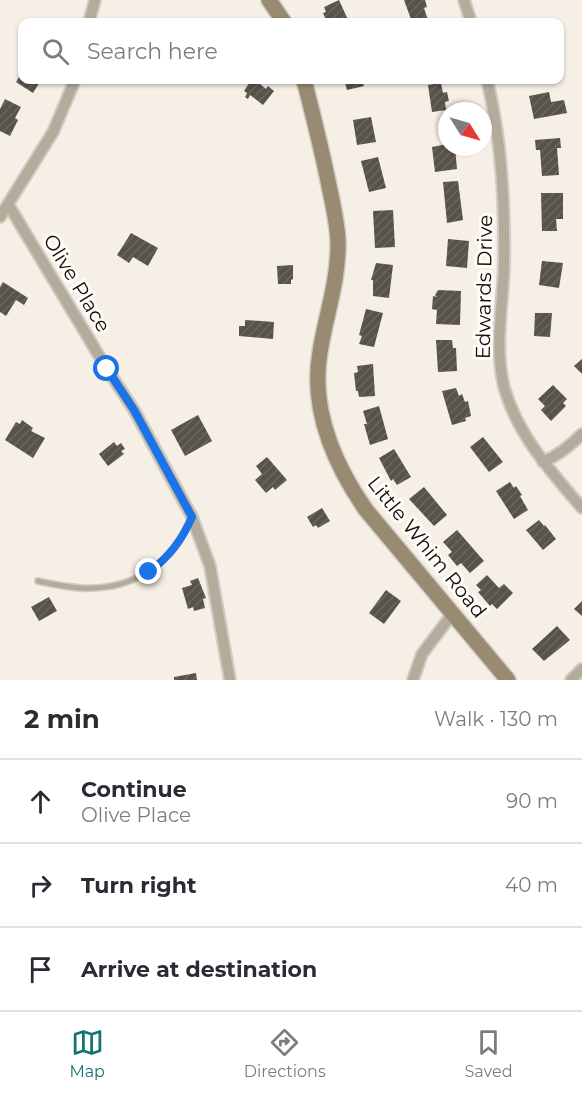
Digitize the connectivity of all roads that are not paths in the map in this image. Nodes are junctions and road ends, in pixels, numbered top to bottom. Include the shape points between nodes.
1 (95, 0) edge
2 (269, 0) edge
3 (464, 0) edge
4 (90, 18) edge
5 (281, 18) edge
6 (470, 18) edge
7 (73, 84) edge
8 (305, 84) edge
9 (488, 84) edge
10 (8, 204) junction
11 (0, 217) edge
12 (582, 434) edge
13 (543, 462) junction
14 (582, 508) edge
15 (192, 517) junction
16 (39, 581) dead end
17 (453, 613) junction
18 (582, 669) edge
19 (230, 680) edge
20 (413, 680) edge
21 (508, 680) edge
22 (571, 680) edge

1 - 4 street
2 - 5 street
3 - 6 street
7 - 10 street via 52,132
8 - 17 street, Little Whim Road via 323,153 338,238 336,285 320,353 322,419 350,488
9 - 13 street, Edwards Drive via 497,133 503,210 500,367 512,407
10 - 11 street
10 - 15 street, Olive Place via 134,410
12 - 13 street via 568,448
13 - 14 street, Edwards Drive
15 - 16 lane via 175,549 163,562 133,580 97,588
15 - 19 street, Olive Place via 210,566
17 - 20 street via 422,654
17 - 21 street, Little Whim Road
18 - 22 street

